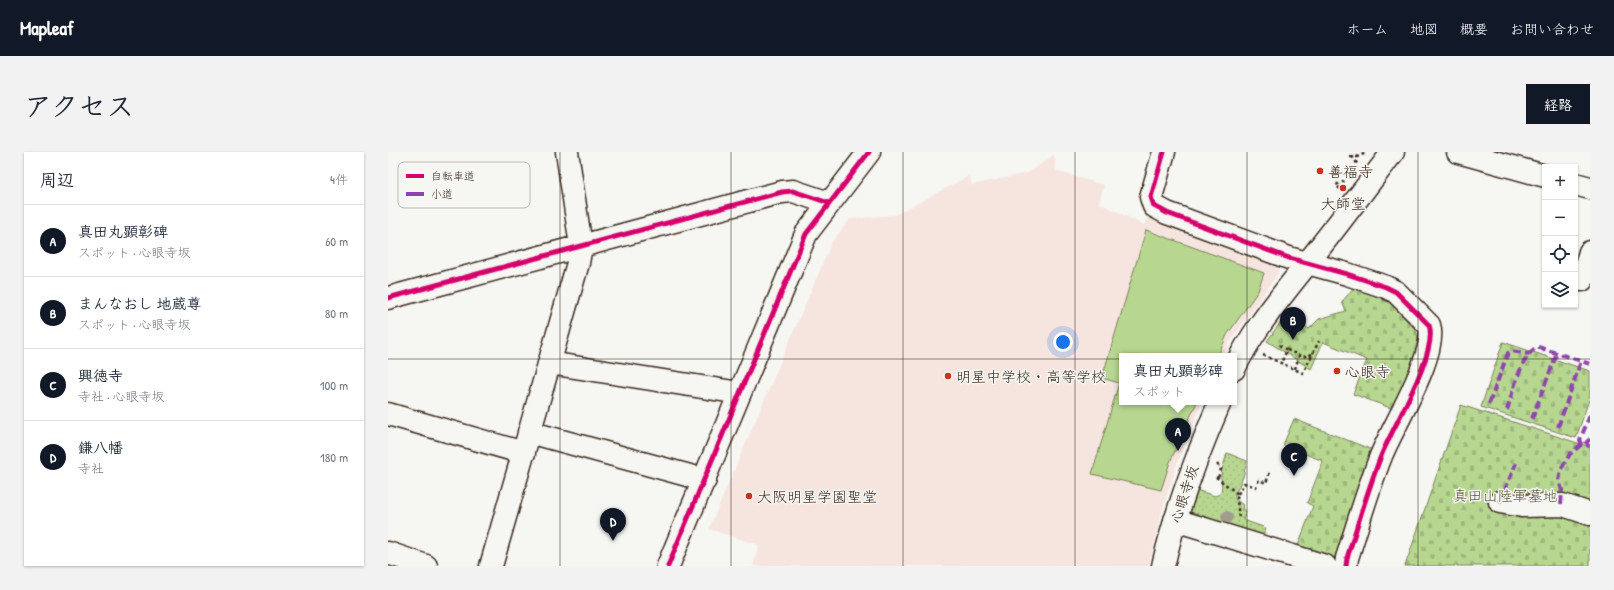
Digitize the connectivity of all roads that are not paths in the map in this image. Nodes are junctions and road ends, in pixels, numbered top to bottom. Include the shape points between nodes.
1 (567, 152) edge
2 (868, 152) edge
3 (1164, 152) edge
4 (1393, 152) edge
5 (1458, 152) edge
6 (1542, 175) edge
7 (1578, 185) edge
8 (1590, 188) edge
9 (828, 203) junction
10 (581, 246) junction
11 (1590, 252) edge
12 (1308, 263) junction
13 (1582, 280) dead end
14 (388, 298) edge
15 (549, 363) junction
16 (1237, 363) edge
17 (740, 394) junction
18 (1219, 405) edge
19 (388, 414) edge
20 (529, 432) junction
21 (524, 453) junction
22 (705, 480) junction
23 (1500, 502) dead end
24 (1590, 514) edge
25 (1175, 520) junction
26 (388, 553) edge
27 (426, 566) edge
28 (491, 566) edge
29 (668, 566) edge
30 (1162, 566) edge
31 (1325, 566) edge
32 (1346, 566) edge

1 - 10 street
2 - 9 street
3 - 12 street via 1150,197 1154,206 1167,213
4 - 12 street
5 - 6 street
7 - 8 street
9 - 10 street via 792,191 782,192
9 - 17 street via 806,234
10 - 14 street
10 - 15 street
11 - 13 street
12 - 16 street via 1280,296 1245,346
12 - 32 street via 1396,292 1429,325 1430,331 1423,366 1380,458
15 - 17 street
15 - 20 street
17 - 22 street
18 - 25 street, 心眼寺坂 via 1196,456
19 - 21 street
20 - 21 street
20 - 22 street
21 - 28 street
22 - 29 street
23 - 24 street via 1522,506 1563,505
25 - 30 street, 心眼寺坂
25 - 31 street
26 - 27 street

